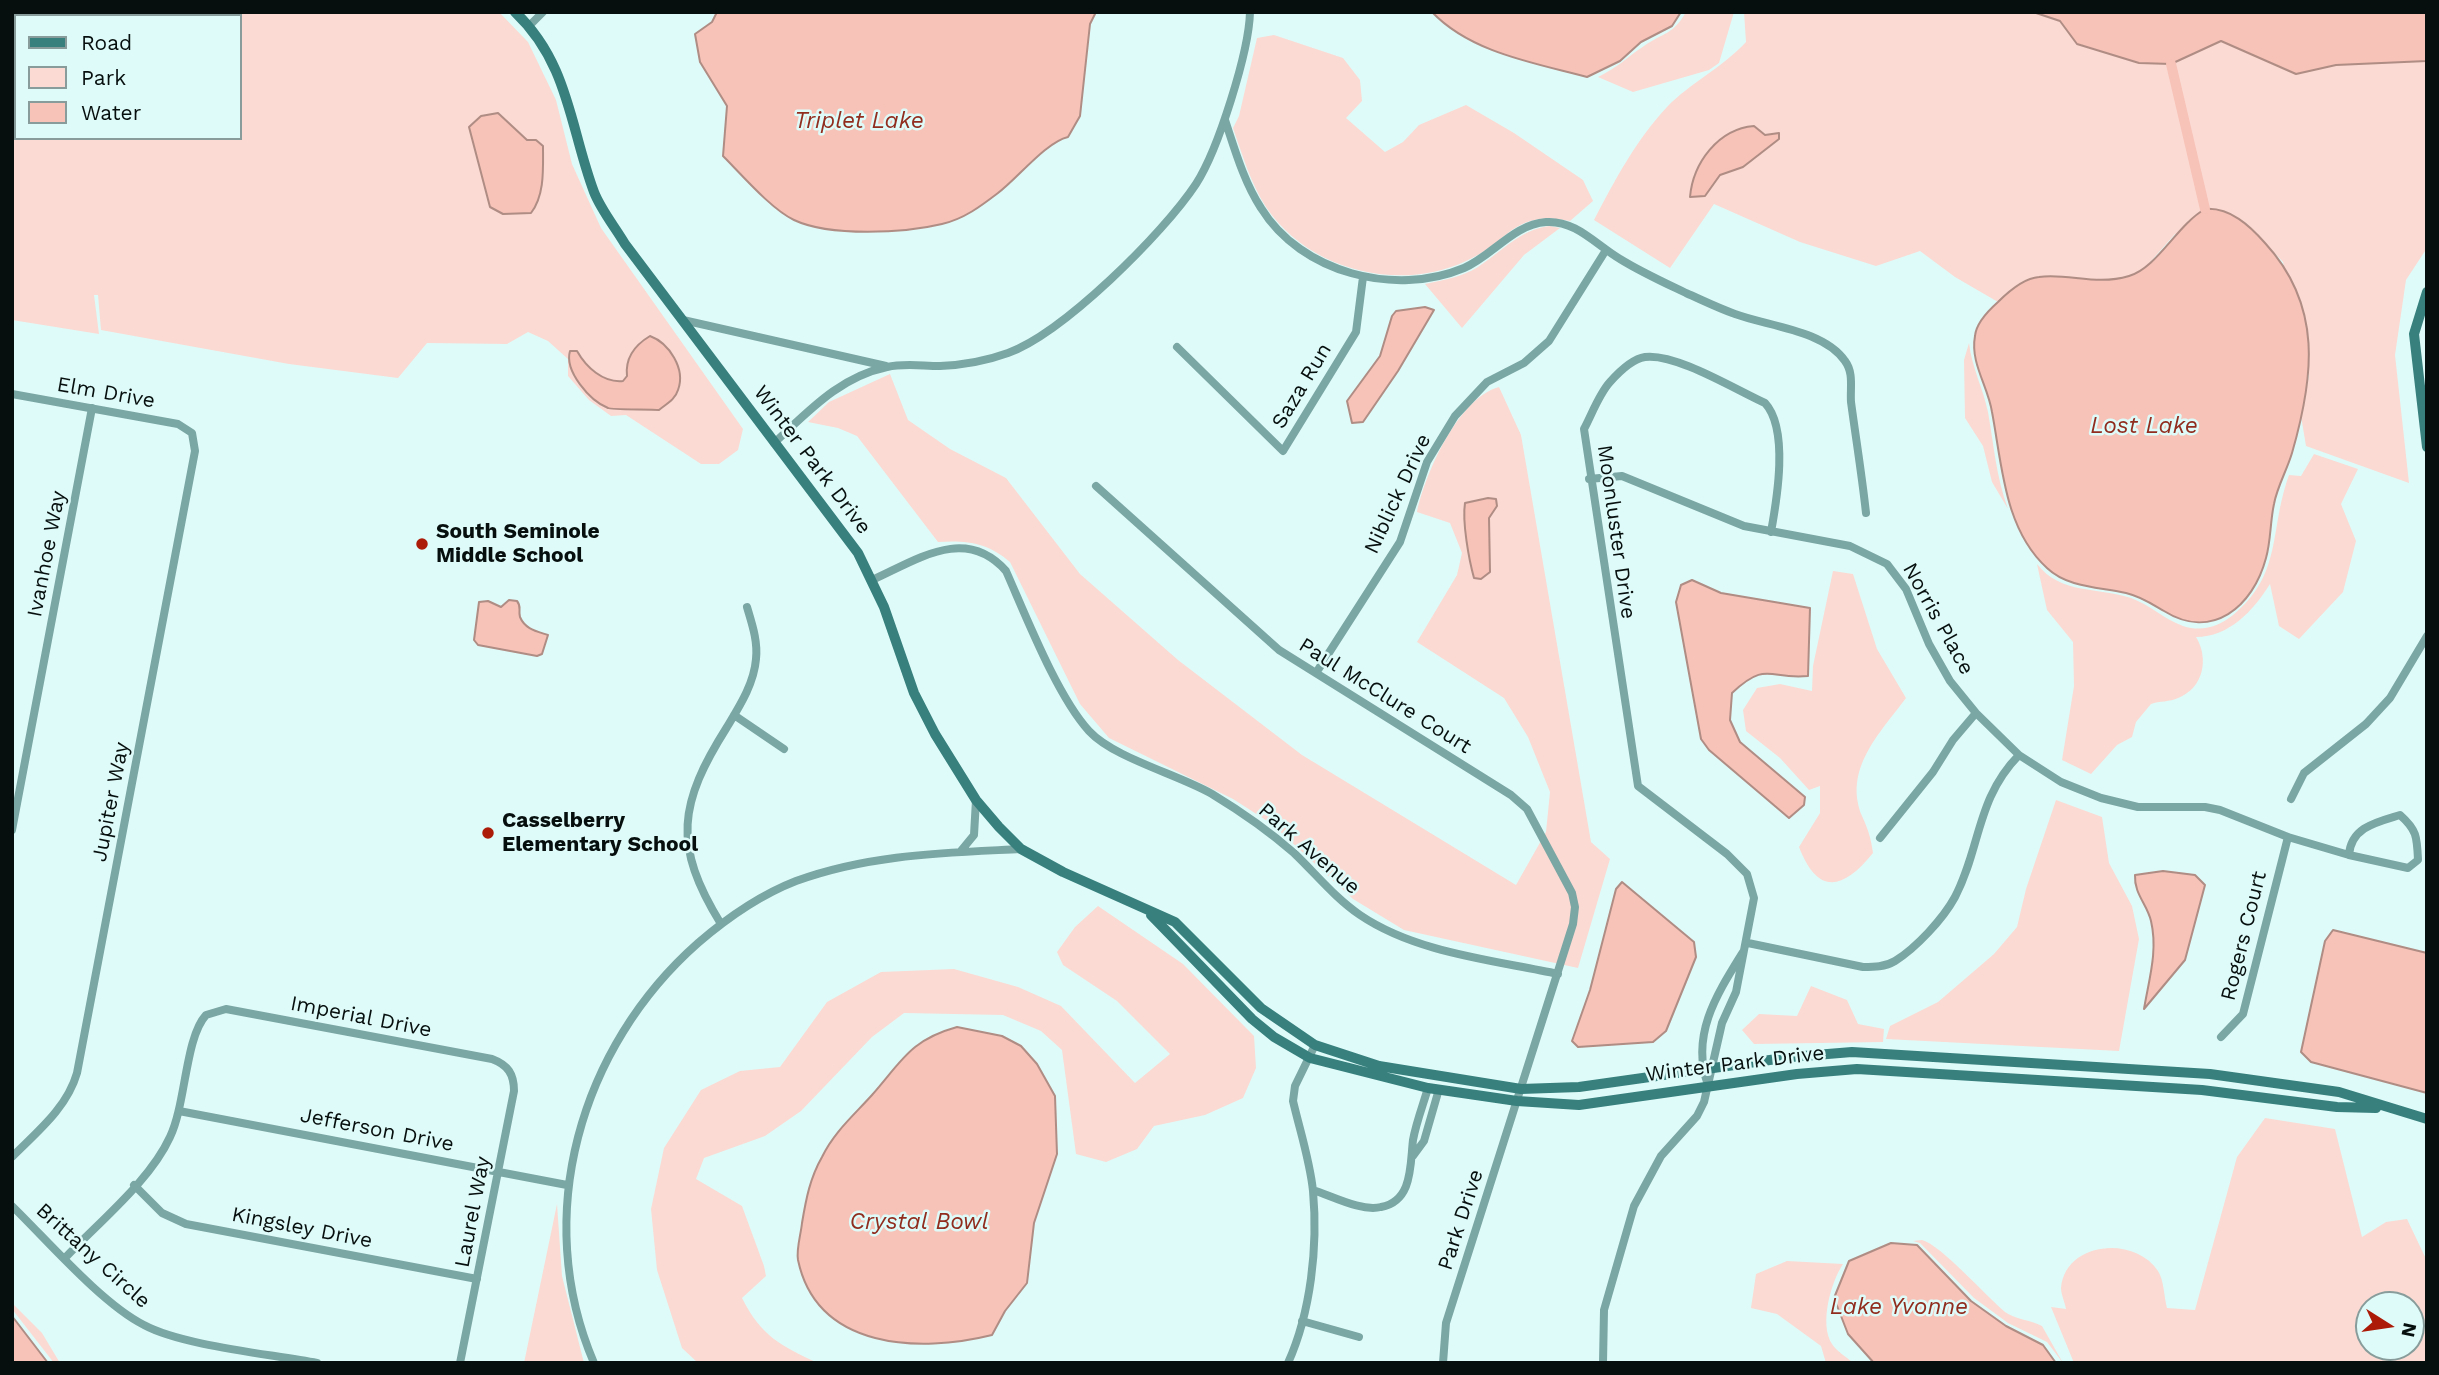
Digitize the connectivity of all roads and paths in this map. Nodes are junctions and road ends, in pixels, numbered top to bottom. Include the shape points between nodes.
1 (515, 12) edge
2 (543, 12) edge
3 (1250, 12) edge
4 (529, 26) junction
5 (1224, 120) junction
6 (1606, 250) junction
7 (1363, 276) junction
8 (2427, 292) edge
9 (683, 320) junction
10 (1177, 347) dead end
11 (889, 366) junction
12 (12, 394) edge
13 (92, 408) junction
14 (192, 433) joint
15 (774, 443) junction
16 (2427, 447) edge
17 (1589, 479) junction
18 (1096, 486) dead end
19 (1866, 513) dead end
20 (1771, 532) junction
21 (873, 580) junction
22 (747, 607) dead end
23 (2427, 636) edge
24 (1316, 673) junction
25 (1976, 713) junction
26 (734, 715) junction
27 (784, 750) dead end
28 (2020, 755) junction
29 (2291, 799) dead end
30 (976, 800) junction
31 (12, 830) edge
32 (2288, 837) junction
33 (1880, 838) dead end
34 (1021, 849) junction
35 (960, 852) junction
36 (2349, 855) junction
37 (1150, 914) junction
38 (721, 924) junction
39 (1748, 943) junction
40 (1558, 974) junction
41 (1709, 1016) junction
42 (1722, 1023) junction
43 (2221, 1037) dead end
44 (1315, 1045) junction
45 (1310, 1058) junction
46 (2016, 1063) junction
47 (508, 1068) joint
48 (1708, 1069) junction
49 (2204, 1074) junction
50 (2015, 1076) junction
51 (1708, 1086) junction
52 (1434, 1088) junction
53 (1521, 1089) junction
54 (2202, 1090) junction
55 (1517, 1101) junction
56 (2385, 1109) junction
57 (180, 1111) junction
58 (2427, 1119) edge
59 (12, 1157) edge
60 (498, 1171) junction
61 (134, 1185) junction
62 (567, 1185) junction
63 (1313, 1190) junction
64 (12, 1206) edge
65 (65, 1258) junction
66 (477, 1279) junction
67 (1302, 1321) junction
68 (1359, 1337) dead end
69 (317, 1363) edge
70 (460, 1363) edge
71 (594, 1363) edge
72 (1288, 1363) edge
73 (1443, 1363) edge
74 (1603, 1363) edge

1 - 4 street, Winter Park Drive
2 - 4 street
3 - 5 street
4 - 9 street, Winter Park Drive via 566,91 596,197
5 - 7 street via 1249,185 1276,227 1314,258
5 - 11 street via 1196,184 1150,238 1064,321 1010,352 977,363
6 - 7 street via 1567,225 1535,223 1451,274 1394,281
6 - 19 street via 1734,314 1794,330 1837,352 1851,372
6 - 24 street, Niblick Drive via 1549,341 1524,363 1486,382 1455,416 1427,462 1400,542
7 - 10 street, Saza Run via 1356,332 1283,451
8 - 16 street via 2414,334
9 - 11 street
9 - 15 street, Winter Park Drive
11 - 15 street via 843,383
12 - 13 street, Elm Drive
13 - 14 street, Elm Drive via 178,424
13 - 31 street, Ivanhoe Way
14 - 59 street, Jupiter Way via 195,451 77,1073 72,1091 60,1107
15 - 21 street, Winter Park Drive via 845,531
17 - 20 street, Norris Place via 1622,476 1744,526
17 - 20 street, Moonluster Drive via 1584,429 1608,383 1645,357 1677,363 1765,403 1772,411 1778,444 1778,493
17 - 39 street, Moonluster Drive via 1637,786 1747,874 1754,898
18 - 24 street, Paul McClure Court via 1279,650
20 - 25 street, Norris Place via 1850,547 1887,564 1906,589 1950,681
21 - 30 street, Winter Park Drive via 914,693
21 - 40 street, Park Avenue via 946,548 982,551 996,559 1079,717 1102,742 1174,774 1250,819 1339,898 1391,932
22 - 26 street via 756,660 751,684
23 - 29 street via 2390,698 2366,724 2304,774
24 - 40 street, Paul McClure Court via 1527,809 1575,907
25 - 28 street, Norris Place
25 - 33 street
26 - 27 street
26 - 38 street via 705,762 688,813 693,871
28 - 32 street, Norris Place via 2061,782 2101,799 2138,807 2213,809
28 - 39 street via 2001,774 1990,796 1955,898 1894,961 1863,967
30 - 34 street, Winter Park Drive
30 - 35 street via 974,835
32 - 36 street, Norris Place
32 - 43 street, Rogers Court via 2243,1014
34 - 35 street
34 - 37 street, Winter Park Drive
35 - 38 street via 886,857 838,867 794,882
36 - 36 street, Norris Place via 2408,868 2418,860 2414,827 2400,815 2365,825 2354,838
37 - 44 street, Winter Park Drive via 1175,922 1261,1008
37 - 45 street, Winter Park Drive via 1252,1019
38 - 62 street via 649,992 610,1052 580,1122
39 - 41 street, Moonluster Drive
39 - 42 street, Moonluster Drive via 1736,992
40 - 53 street
41 - 42 street
41 - 48 street, Moonluster Drive via 1700,1055
42 - 48 street, Moonluster Drive
44 - 45 street
44 - 53 street, Winter Park Drive via 1379,1066
45 - 52 street, Winter Park Drive
45 - 63 street via 1295,1086 1293,1101
46 - 48 street, Winter Park Drive via 1852,1052
46 - 49 street, Winter Park Drive
46 - 50 street
47 - 57 street, Imperial Drive via 492,1059 226,1009 206,1014 195,1033
47 - 60 street, Laurel Way via 514,1091
48 - 51 street
48 - 53 street, Winter Park Drive via 1579,1087
49 - 54 street
49 - 56 street, Winter Park Drive via 2339,1092
50 - 51 street, Winter Park Drive via 1857,1069
50 - 54 street, Winter Park Drive
51 - 55 street, Winter Park Drive via 1579,1105
51 - 74 street via 1697,1116 1661,1156 1634,1206 1604,1310
52 - 55 street, Winter Park Drive
52 - 63 street via 1413,1139 1404,1192 1396,1201 1381,1208
53 - 55 street, Park Drive
54 - 56 street, Winter Park Drive
55 - 73 street, Park Drive via 1446,1323
56 - 58 street, Winter Park Drive
57 - 60 street, Jefferson Drive
57 - 61 street via 162,1152
60 - 62 street, Jefferson Drive
60 - 66 street, Laurel Way
61 - 65 street
61 - 66 street, Kingsley Drive via 162,1213 186,1224
62 - 71 street via 569,1274
63 - 67 street via 1314,1237
64 - 65 street, Brittany Circle
65 - 69 street, Brittany Circle via 122,1312 144,1326
66 - 70 street, Laurel Way
67 - 68 street
67 - 72 street

